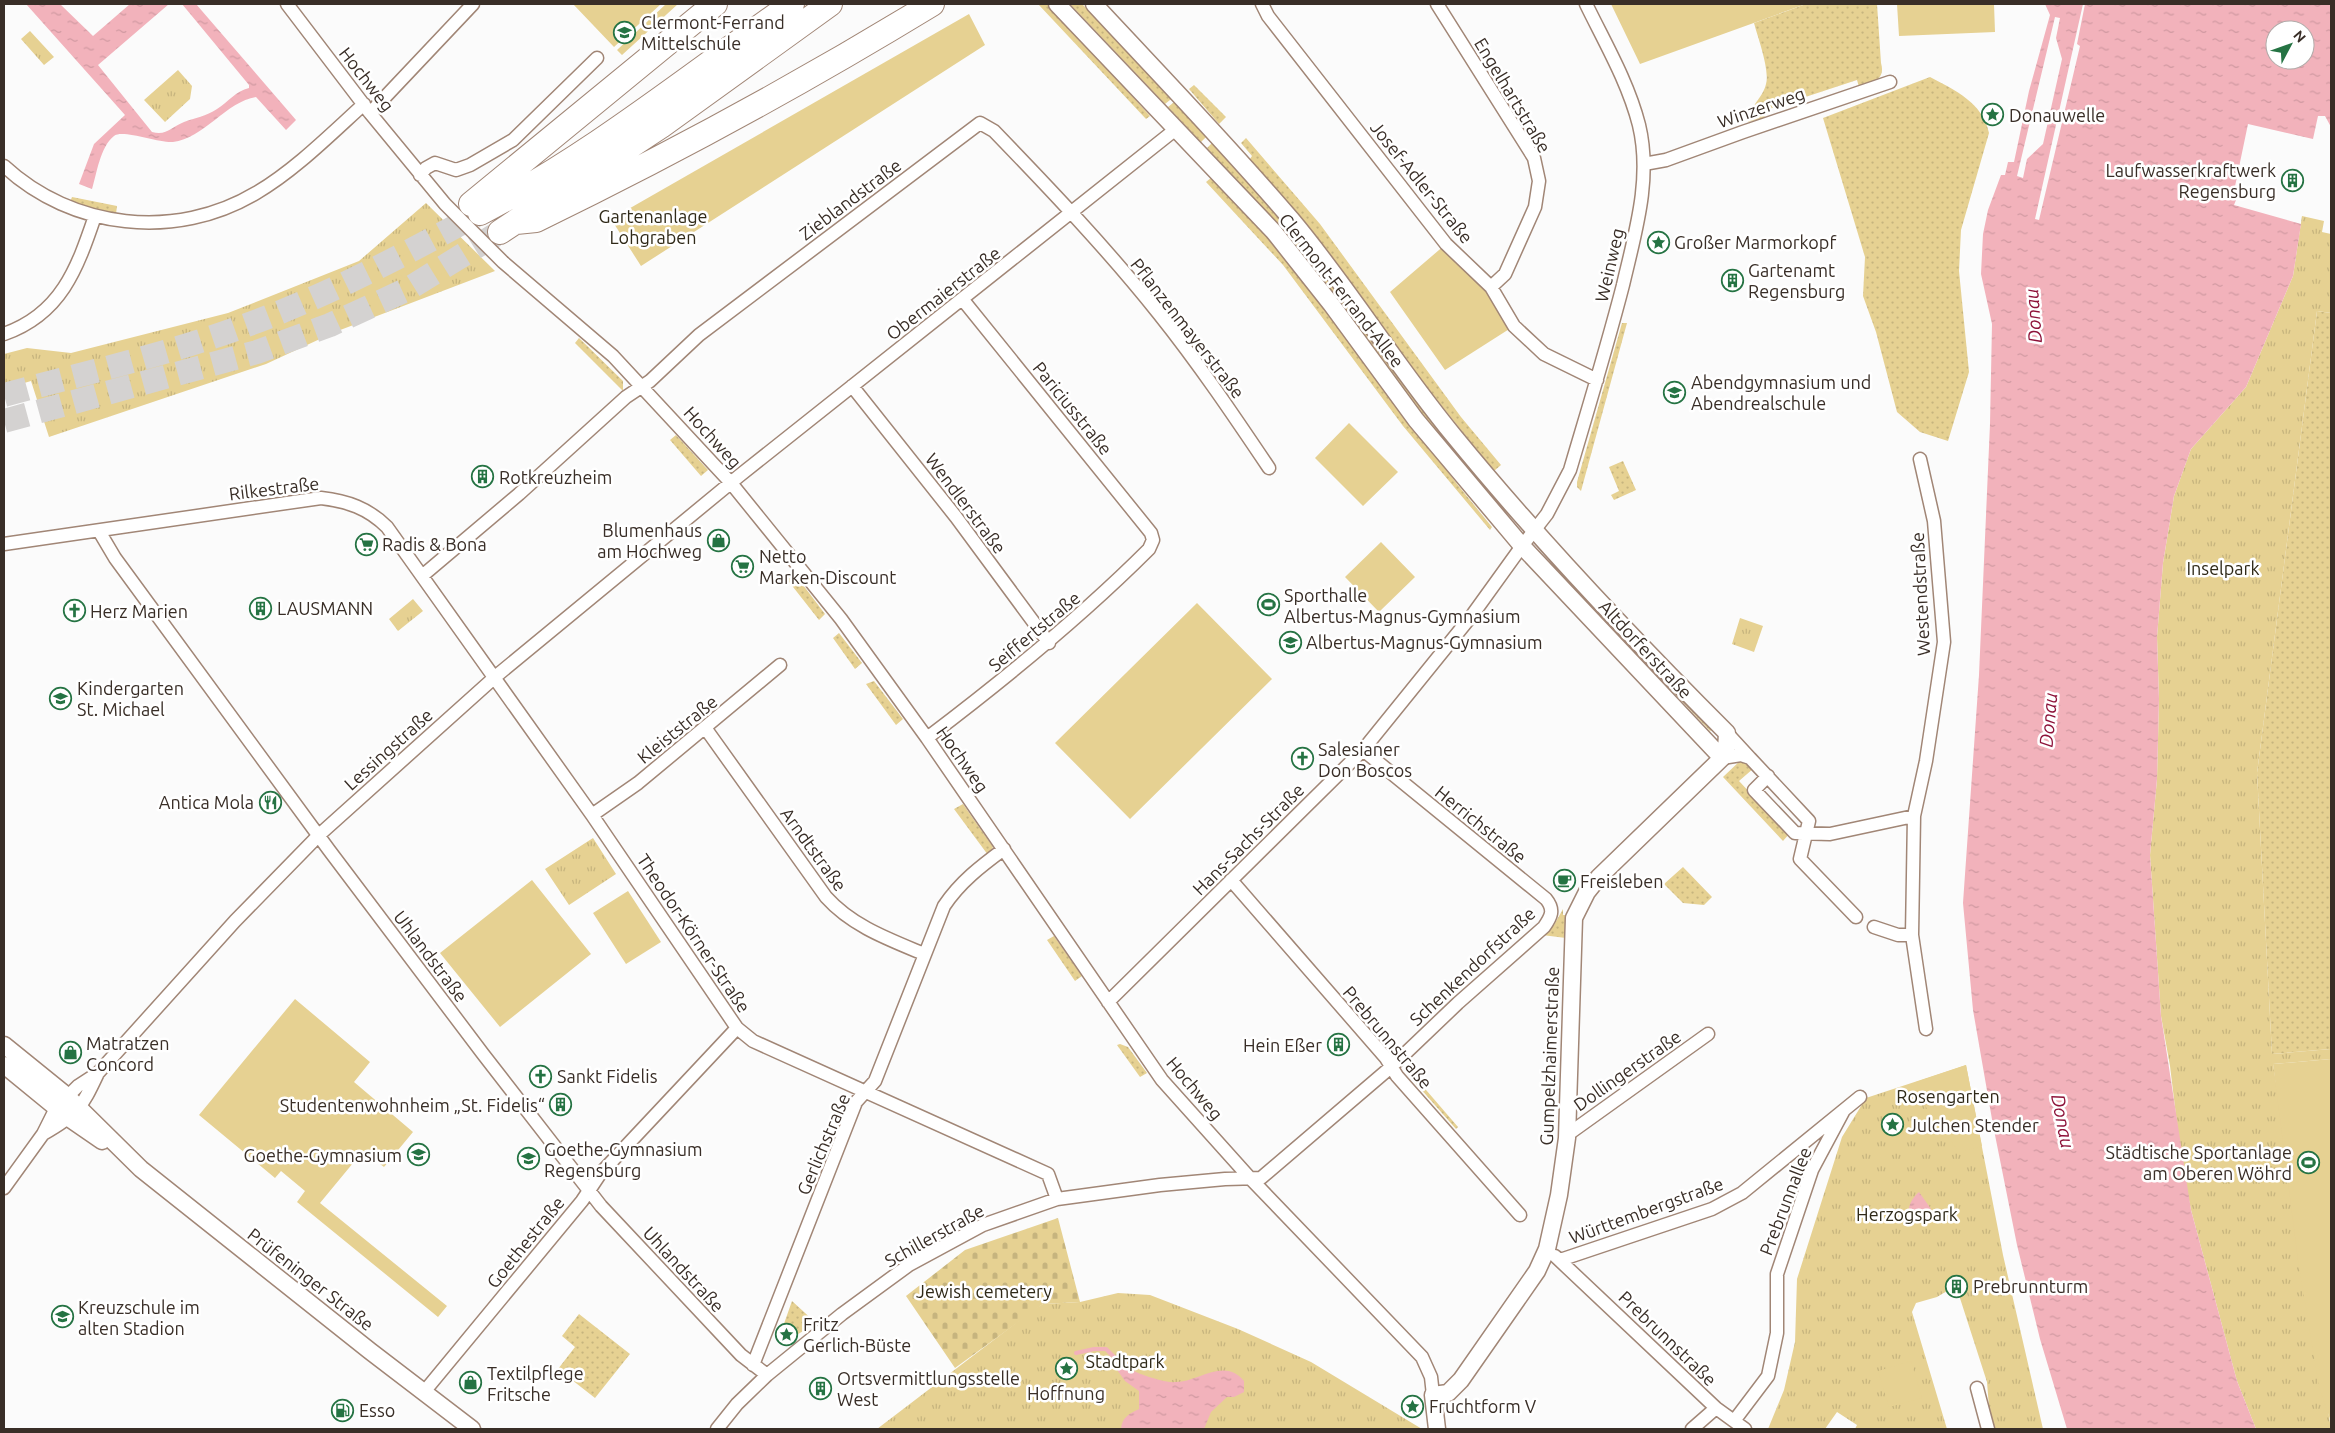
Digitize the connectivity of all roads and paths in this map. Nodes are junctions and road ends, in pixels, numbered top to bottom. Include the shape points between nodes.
1 (287, 4) edge
2 (474, 4) edge
3 (715, 4) edge
4 (792, 4) edge
5 (830, 4) edge
6 (932, 4) edge
7 (1057, 4) edge
8 (1094, 4) edge
9 (1262, 4) edge
10 (1437, 4) edge
11 (1586, 4) edge
12 (596, 58) dead end
13 (1890, 82) dead end
14 (367, 108) junction
15 (1176, 129) junction
16 (1644, 164) junction
17 (4, 166) edge
18 (420, 175) junction
19 (1072, 214) junction
20 (95, 216) junction
21 (1491, 288) junction
22 (963, 300) junction
23 (4, 334) edge
24 (1597, 380) junction
25 (641, 385) junction
26 (852, 386) junction
27 (1920, 459) dead end
28 (1269, 468) dead end
29 (731, 483) junction
30 (99, 531) junction
31 (1534, 531) junction
32 (1153, 540) joint
33 (4, 544) edge
34 (1522, 546) junction
35 (422, 576) junction
36 (1049, 643) junction
37 (780, 665) dead end
38 (495, 678) junction
39 (706, 728) junction
40 (1727, 733) junction
41 (927, 738) junction
42 (1363, 750) junction
43 (1722, 758) junction
44 (1750, 758) junction
45 (1768, 776) junction
46 (592, 815) junction
47 (1914, 816) junction
48 (1805, 833) junction
49 (319, 835) junction
50 (1004, 849) junction
51 (1231, 880) junction
52 (1552, 907) joint
53 (1856, 917) dead end
54 (1874, 927) dead end
55 (1912, 935) junction
56 (924, 954) junction
57 (1108, 1002) junction
58 (737, 1028) junction
59 (1926, 1029) dead end
60 (1708, 1034) dead end
61 (4, 1046) edge
62 (4, 1065) edge
63 (1391, 1067) junction
64 (98, 1073) junction
65 (866, 1091) junction
66 (1860, 1097) dead end
67 (62, 1102) junction
68 (1846, 1107) junction
69 (75, 1113) junction
70 (44, 1134) junction
71 (1567, 1135) junction
72 (1249, 1177) junction
73 (4, 1188) edge
74 (589, 1190) junction
75 (1056, 1199) junction
76 (1520, 1215) dead end
77 (1547, 1250) junction
78 (1560, 1260) junction
79 (753, 1365) junction
80 (767, 1375) junction
81 (1977, 1388) dead end
82 (424, 1392) junction
83 (1432, 1395) junction
84 (1716, 1408) junction
85 (1734, 1421) junction
86 (472, 1429) edge
87 (717, 1429) edge
88 (1437, 1429) edge
89 (1692, 1429) edge
90 (1745, 1429) edge
91 (1988, 1429) edge

1 - 14 street, Hochweg
2 - 14 street
3 - 4 highway via 476,209 549,174
5 - 6 highway via 661,126 508,227 536,220 653,162
7 - 15 street, Clermont-Ferrand-Allee
8 - 31 street, Clermont-Ferrand-Allee via 1230,149 1292,221 1344,286 1412,384
9 - 21 street, Josef-Adler-Straße via 1268,16 1446,244
10 - 21 street, Engelhartstraße via 1534,158 1539,181 1535,207 1505,274
11 - 16 street, Weinweg via 1627,89 1639,126
12 - 18 street via 514,140 470,165 456,170 435,163
13 - 16 street, Winzerweg via 1666,160
14 - 18 street, Hochweg
14 - 20 street via 257,193 232,205 176,222 148,223
15 - 19 street, Obermaierstraße
15 - 34 street, Clermont-Ferrand-Allee via 1274,232 1416,420
16 - 24 street, Weinweg via 1635,234
17 - 20 street via 40,194
18 - 25 street, Hochweg via 497,256 613,356
19 - 22 street, Obermaierstraße
19 - 25 street, Zieblandstraße via 994,131 980,123 699,335 650,381
19 - 28 street, Pflanzenmayerstraße via 1158,313 1203,371
20 - 23 street via 72,277 57,298 32,320
21 - 24 street, Josef-Adler-Straße via 1514,326 1544,354
22 - 26 street, Obermaierstraße
22 - 32 street, Pariciusstraße via 1151,532
24 - 31 street, Weinweg via 1570,470 1552,508
25 - 29 street, Hochweg
25 - 35 street
26 - 29 street, Obermaierstraße
26 - 36 street, Wendlerstraße via 956,517
27 - 47 street, Westendstraße via 1934,521 1944,642 1928,752
29 - 38 street, Lessingstraße
29 - 41 street, Hochweg via 841,619
30 - 33 street, Rilkestraße
30 - 35 street, Rilkestraße via 264,505 321,498 336,500 352,504 379,519
30 - 49 street, Uhlandstraße via 115,558
31 - 34 street, Hans-Sachs-Straße
31 - 40 street, Altdorferstraße
32 - 36 street, Seiffertstraße via 1149,549
34 - 42 street, Hans-Sachs-Straße via 1473,614
34 - 43 street, Altdorferstraße
35 - 38 street, Rilkestraße
36 - 41 street, Seiffertstraße
37 - 39 street, Kleiststraße
38 - 46 street, Theodor-Körner-Straße
38 - 49 street, Lessingstraße
39 - 46 street, Kleiststraße
39 - 56 street, Arndtstraße via 837,910 864,928
40 - 43 street via 1726,751
40 - 44 street, Altdorferstraße
41 - 50 street, Hochweg
42 - 51 street, Hans-Sachs-Straße
42 - 52 street, Herrichstraße
43 - 44 street via 1741,755
43 - 71 street, Gumpelzhaimerstraße via 1599,877 1578,907 1574,918
44 - 45 street, Altdorferstraße
45 - 48 street, Altdorferstraße via 1809,821
45 - 48 street via 1754,790 1795,833
46 - 58 street, Theodor-Körner-Straße
47 - 48 street via 1830,834
47 - 55 street, Westendstraße
48 - 53 street, Altdorferstraße via 1800,859
49 - 64 street, Lessingstraße via 234,922
49 - 74 street, Uhlandstraße
50 - 56 street, Gerlichstraße via 956,888 944,906
50 - 57 street, Hochweg
51 - 57 street, Hans-Sachs-Straße
51 - 63 street, Prebrunnstraße
52 - 63 street, Schenkendorfstraße via 1544,927
54 - 55 street via 1898,935
55 - 59 street, Westendstraße
56 - 65 street, Gerlichstraße via 875,1081
57 - 72 street, Hochweg via 1162,1080
58 - 65 street, Theodor-Körner-Straße via 753,1041
58 - 74 street, Goethestraße via 600,1174
60 - 71 street, Dollingerstraße
61 - 67 street, Prüfeninger Straße
62 - 67 street, Prüfeninger Straße
63 - 72 street, Schenkendorfstraße via 1261,1178
63 - 76 street, Prebrunnstraße
64 - 67 street, Lessingstraße
64 - 69 street, Lessingstraße
65 - 75 street, Theodor-Körner-Straße via 1048,1174
65 - 79 street, Gerlichstraße via 856,1102
66 - 68 street, Württembergstraße
67 - 69 street, Prüfeninger Straße
67 - 70 street, Lessingstraße
68 - 78 street, Württembergstraße via 1742,1193 1712,1209
68 - 85 street, Prebrunnallee via 1812,1170 1777,1274 1776,1332 1768,1376
69 - 70 street, Lessingstraße
69 - 82 street, Prüfeninger Straße via 269,1272
70 - 73 street, Lessingstraße
71 - 77 street, Gumpelzhaimerstraße
72 - 75 street, Schillerstraße
72 - 83 street, Hochweg via 1422,1357 1431,1377
74 - 79 street, Uhlandstraße via 672,1283
74 - 82 street, Goethestraße
75 - 80 street, Schillerstraße via 983,1225 909,1265
77 - 78 street, Prebrunnstraße
77 - 83 street, Gumpelzhaimerstraße via 1538,1271 1461,1380 1448,1393
78 - 84 street, Prebrunnstraße
79 - 80 street, Uhlandstraße
80 - 87 street, Schillerstraße
81 - 91 street
82 - 86 street, Prüfeninger Straße
83 - 88 street
84 - 85 street, Prebrunnstraße
84 - 89 street
85 - 90 street, Prebrunnstraße

